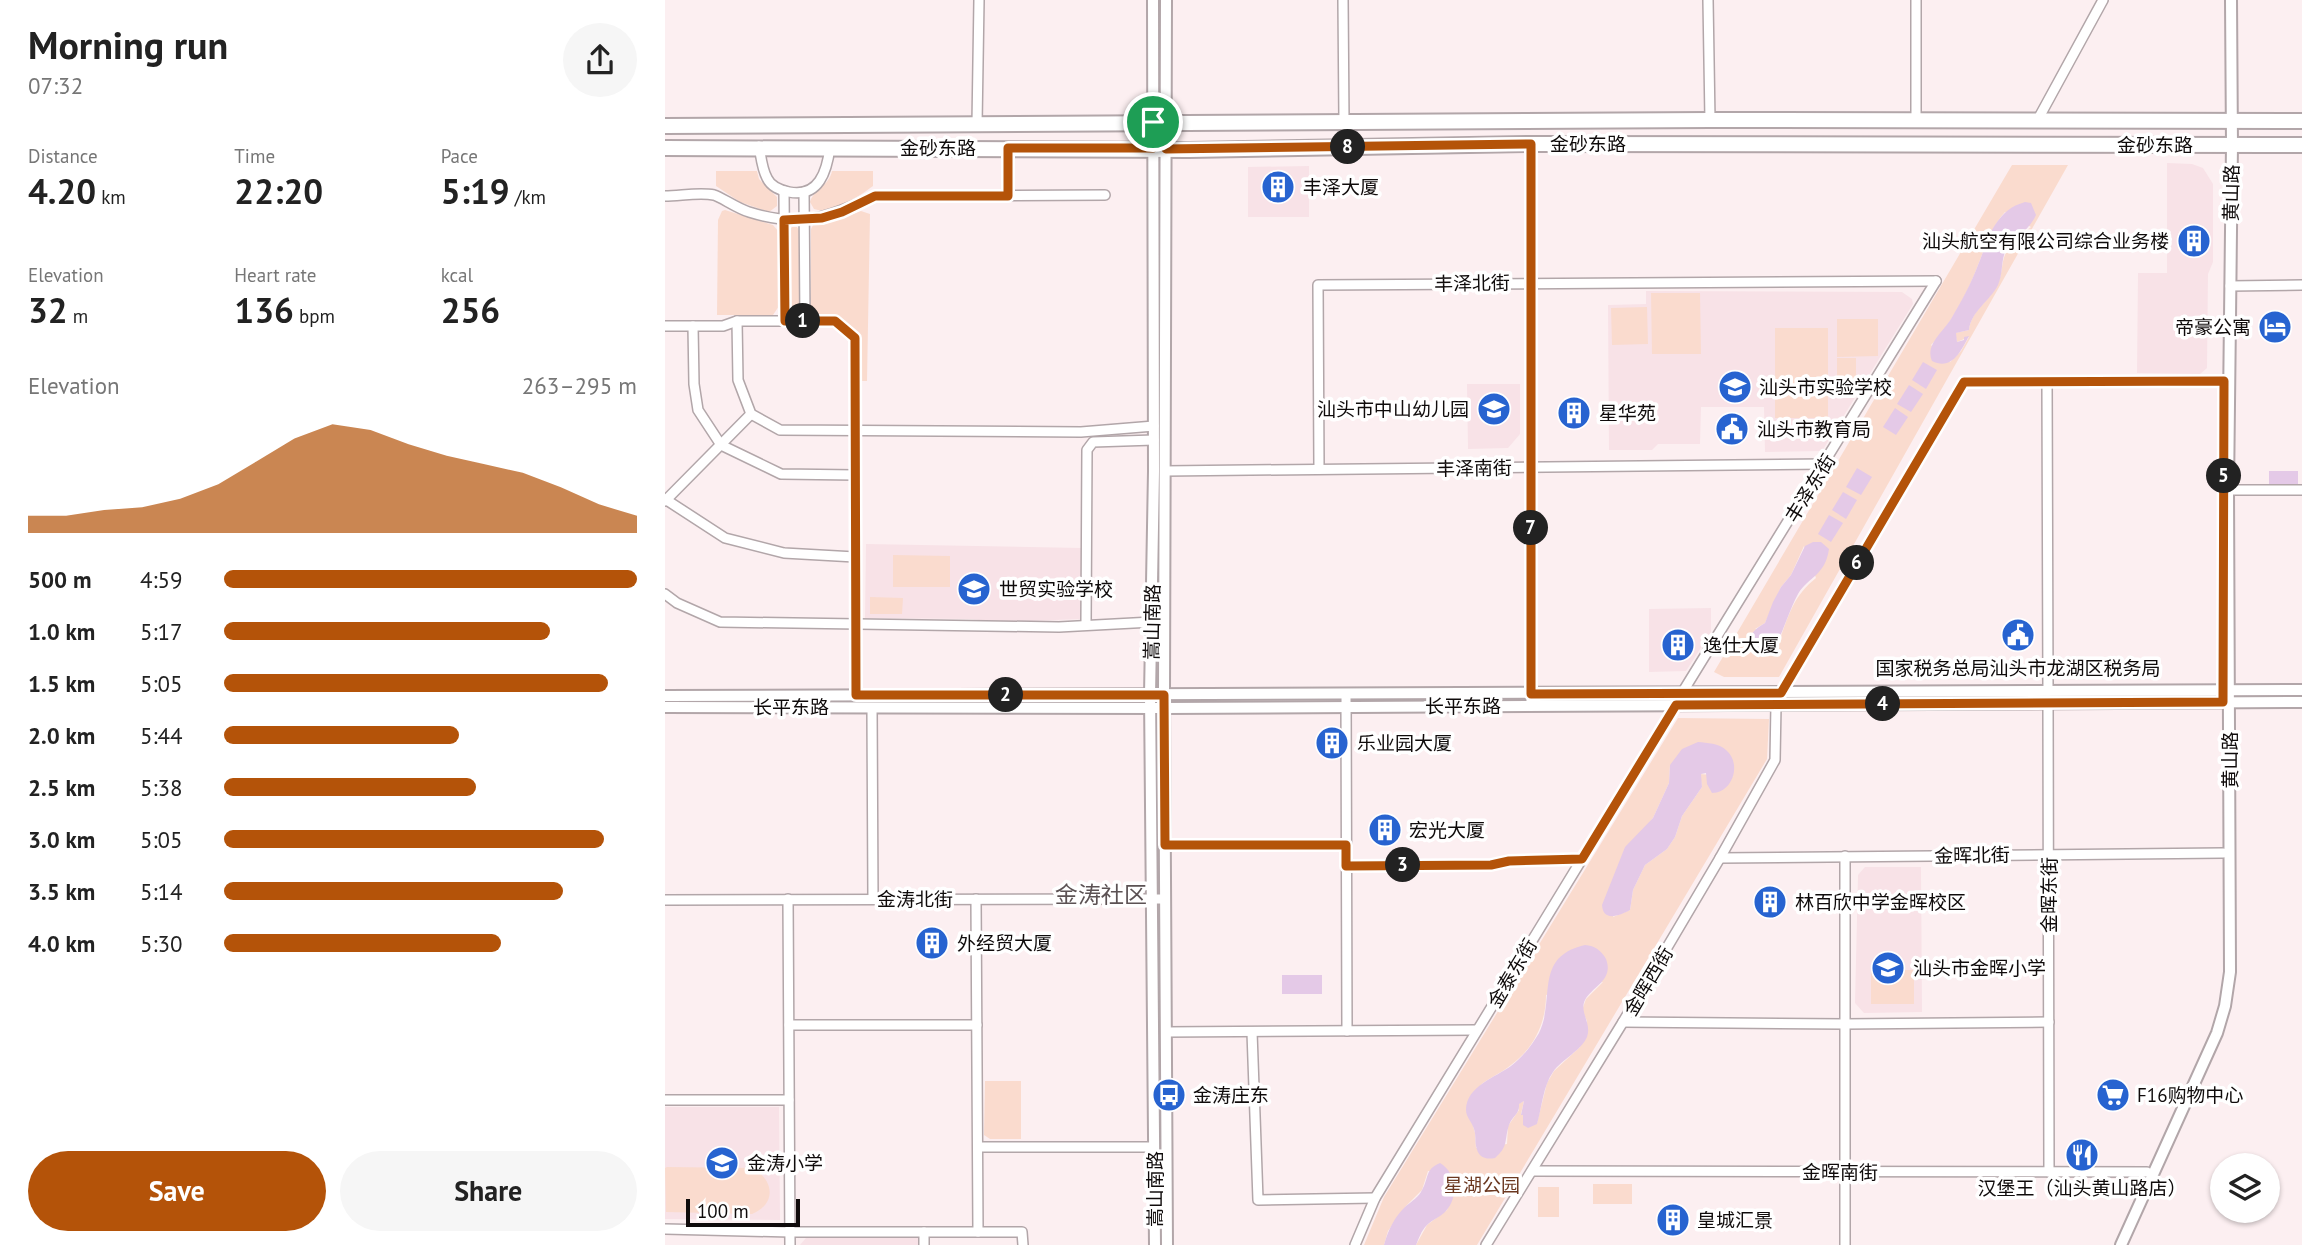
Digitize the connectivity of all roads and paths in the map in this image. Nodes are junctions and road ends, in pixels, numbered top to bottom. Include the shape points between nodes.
1 (979, 0) edge
2 (1153, 0) edge
3 (1166, 0) edge
4 (1342, 0) edge
5 (1708, 0) edge
6 (1916, 0) edge
7 (2103, 0) edge
8 (2229, 0) edge
9 (1710, 120) junction
10 (1344, 121) junction
11 (1916, 121) junction
12 (2037, 121) junction
13 (2229, 121) junction
14 (2302, 121) edge
15 (1160, 122) junction
16 (977, 124) junction
17 (665, 126) edge
18 (1531, 144) junction
19 (2229, 145) junction
20 (2302, 145) edge
21 (759, 146) junction
22 (830, 147) junction
23 (665, 148) edge
24 (1008, 148) junction
25 (1160, 149) junction
26 (784, 191) junction
27 (804, 192) junction
28 (1105, 195) dead end
29 (665, 196) edge
30 (1008, 196) junction
31 (784, 220) junction
32 (804, 220) junction
33 (1936, 281) joint
34 (1531, 283) junction
35 (2302, 285) edge
36 (2230, 286) junction
37 (737, 321) junction
38 (785, 321) junction
39 (805, 321) junction
40 (693, 326) junction
41 (665, 327) edge
42 (2047, 381) junction
43 (2224, 381) junction
44 (751, 414) junction
45 (1154, 426) junction
46 (856, 430) junction
47 (1154, 440) junction
48 (721, 445) junction
49 (1825, 464) junction
50 (1531, 467) junction
51 (1319, 469) junction
52 (1165, 471) junction
53 (855, 475) junction
54 (2228, 490) junction
55 (2302, 490) edge
56 (665, 500) edge
57 (856, 556) junction
58 (665, 594) edge
59 (1151, 622) junction
60 (856, 624) junction
61 (1086, 624) junction
62 (2302, 690) edge
63 (1682, 693) junction
64 (1781, 693) junction
65 (1531, 694) junction
66 (856, 695) junction
67 (1150, 695) junction
68 (1164, 695) junction
69 (1346, 695) junction
70 (665, 696) edge
71 (2227, 696) junction
72 (2048, 697) junction
73 (2302, 702) edge
74 (1676, 705) junction
75 (1776, 705) junction
76 (1531, 706) junction
77 (665, 707) edge
78 (1346, 707) junction
79 (872, 708) junction
80 (1150, 708) junction
81 (1164, 708) junction
82 (1165, 845) junction
83 (1346, 845) junction
84 (2223, 853) junction
85 (2048, 854) junction
86 (1845, 856) junction
87 (1720, 858) junction
88 (1582, 859) junction
89 (1346, 866) junction
90 (873, 899) junction
91 (976, 899) junction
92 (1152, 899) junction
93 (1165, 899) junction
94 (665, 900) edge
95 (788, 900) junction
96 (1623, 1022) junction
97 (2049, 1022) junction
98 (1845, 1024) junction
99 (789, 1025) junction
100 (977, 1025) junction
101 (1477, 1030) junction
102 (1252, 1031) junction
103 (1347, 1031) junction
104 (1166, 1032) junction
105 (665, 1100) edge
106 (789, 1100) junction
107 (978, 1147) junction
108 (1154, 1147) junction
109 (1532, 1171) junction
110 (1846, 1172) junction
111 (2049, 1172) junction
112 (2147, 1172) junction
113 (1375, 1198) junction
114 (665, 1228) edge
115 (790, 1232) junction
116 (924, 1232) junction
117 (978, 1232) junction
118 (790, 1245) edge
119 (924, 1245) edge
120 (1023, 1245) edge
121 (1155, 1245) edge
122 (1167, 1245) edge
123 (1355, 1245) edge
124 (1486, 1245) edge
125 (1845, 1245) edge
126 (2114, 1245) edge
127 (2121, 1245) edge

1 - 16 street
2 - 15 street, 嵩山南路
3 - 15 street, 嵩山南路
4 - 10 street
5 - 9 street
6 - 11 street
7 - 12 street
8 - 13 street, 黄山路
9 - 10 main road, 金砂东路
9 - 11 main road, 金砂东路
10 - 15 main road, 金砂东路
11 - 12 main road, 金砂东路
12 - 13 main road, 金砂东路
13 - 14 main road, 金砂东路
13 - 19 street, 黄山路
15 - 16 main road, 金砂东路
15 - 25 street, 嵩山南路
16 - 17 main road, 金砂东路
18 - 19 main road, 金砂东路
18 - 25 main road, 金砂东路
18 - 34 street
19 - 20 main road, 金砂东路
19 - 36 street, 黄山路
19 - 43 street, 黄山路
21 - 22 main road, 金砂东路
21 - 23 main road, 金砂东路
21 - 26 street via 767,180
22 - 24 main road, 金砂东路
22 - 27 street via 820,182
24 - 25 main road, 金砂东路
24 - 30 street
25 - 45 street, 嵩山南路
25 - 52 street, 嵩山南路
26 - 27 street
26 - 31 street
27 - 32 street
28 - 30 street
29 - 31 street via 716,195 747,212
30 - 32 street via 875,196 842,212
31 - 32 street
31 - 38 street
32 - 39 street
33 - 34 street, 丰泽北街
33 - 49 street, 丰泽东街
34 - 50 street
34 - 51 street, 丰泽北街 via 1318,285
35 - 36 street
36 - 54 street, 黄山路
37 - 38 street
37 - 40 street
37 - 44 street via 738,380
38 - 39 street
39 - 46 street via 835,321 855,338
40 - 41 street
40 - 48 street via 698,410
42 - 43 street
42 - 64 street via 1964,382
42 - 72 street, 金晖东街
43 - 71 street, 黄山路
44 - 46 street via 780,430
44 - 48 street
45 - 46 street via 1081,432
45 - 47 street, 嵩山南路
46 - 53 street
47 - 59 street, 嵩山南路
47 - 61 street via 1093,442 1087,450
48 - 53 street via 781,474
48 - 56 street
49 - 50 street, 丰泽南街
49 - 63 street, 丰泽东街
50 - 51 street, 丰泽南街
50 - 65 street
51 - 52 street, 丰泽南街
52 - 68 street, 嵩山南路
53 - 57 street
54 - 55 street
54 - 71 street, 黄山路
56 - 57 street via 725,538 784,553
57 - 60 street
58 - 60 street via 720,622
59 - 61 street
59 - 67 street, 嵩山南路
60 - 61 street
60 - 66 street
62 - 71 street, 长平东路
63 - 64 street, 长平东路
63 - 65 street, 长平东路
64 - 72 street, 长平东路
65 - 69 street, 长平东路
65 - 76 street
66 - 67 street, 长平东路
66 - 70 street, 长平东路
67 - 68 street, 长平东路
67 - 80 street, 嵩山南路
68 - 69 street, 长平东路
68 - 81 street, 嵩山南路
69 - 78 street
71 - 72 street, 长平东路
71 - 73 street, 长平东路
71 - 84 street, 黄山路
71 - 127 street, 黄山路 via 2230,972 2225,1006
72 - 75 street, 长平东路
72 - 85 street, 金晖东街
74 - 75 street, 长平东路
74 - 76 street, 长平东路
74 - 88 street, 金泰东街
75 - 87 street, 金晖西街 via 1775,760
76 - 78 street, 长平东路
77 - 79 street, 长平东路
78 - 81 street, 长平东路
78 - 83 street
79 - 80 street, 长平东路
79 - 90 street
80 - 81 street, 长平东路
80 - 92 street, 嵩山南路
81 - 82 street, 嵩山南路
82 - 83 street
82 - 93 street, 嵩山南路
83 - 89 street
84 - 85 street, 金晖北街
84 - 112 street, 黄山路 via 2223,973 2218,1006
85 - 86 street, 金晖北街
85 - 97 street, 金晖东街
86 - 87 street, 金晖北街
86 - 98 street
87 - 96 street, 金晖西街
88 - 89 street
88 - 101 street, 金泰东街
89 - 103 street
90 - 91 street, 金涛北街
90 - 95 street, 金涛北街
91 - 92 street, 金涛北街
91 - 100 street
92 - 93 street, 金涛北街
92 - 108 street, 嵩山南路
93 - 104 street, 嵩山南路
94 - 95 street, 金涛北街
95 - 99 street
96 - 98 street
96 - 109 street, 金晖西街
97 - 98 street
97 - 111 street, 金晖东街
98 - 110 street
99 - 100 street
99 - 106 street
100 - 107 street
101 - 103 street
101 - 113 street, 金泰东街
102 - 103 street
102 - 104 street
102 - 113 street via 1258,1200
104 - 122 street, 嵩山南路
105 - 106 street
106 - 115 street
107 - 108 street
107 - 117 street
108 - 121 street, 嵩山南路
109 - 110 street, 金晖南街
109 - 124 street, 金晖西街
110 - 111 street, 金晖南街
110 - 125 street
111 - 112 street, 金晖南街
112 - 126 street, 黄山路
113 - 123 street, 金泰东街
114 - 115 street
115 - 116 street
115 - 118 street
116 - 117 street
116 - 119 street
117 - 120 street via 1022,1232

